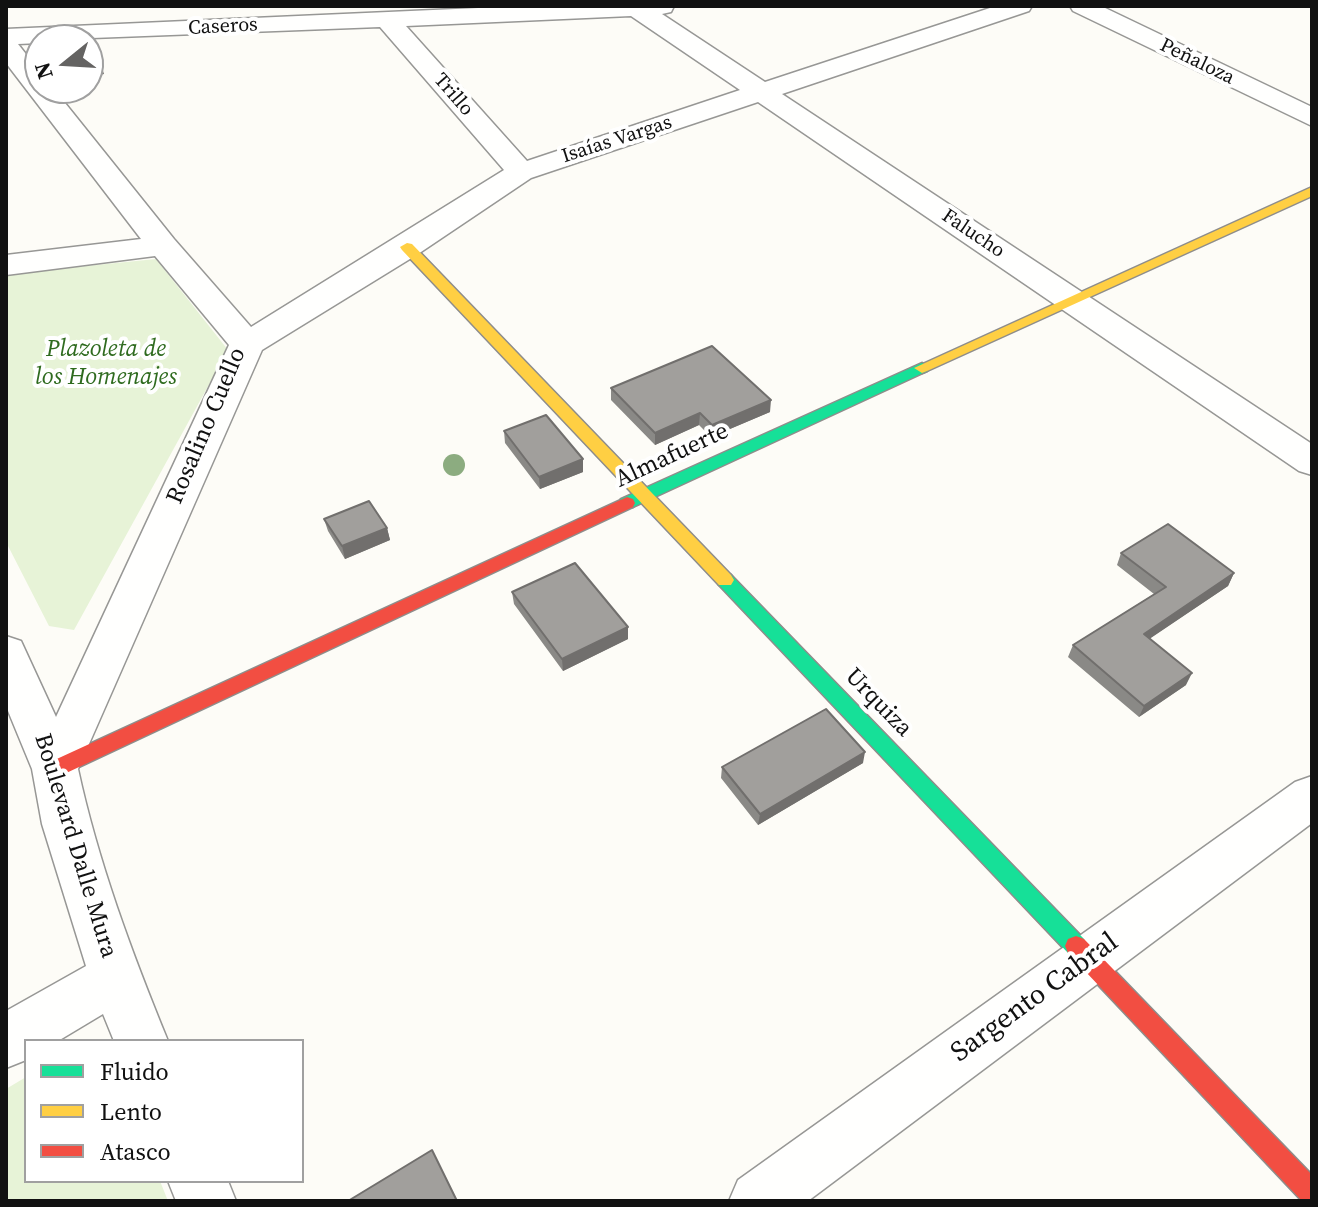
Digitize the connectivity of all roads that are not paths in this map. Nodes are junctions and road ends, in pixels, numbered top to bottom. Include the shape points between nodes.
1 (679, 6) edge
2 (1020, 6) edge
3 (1082, 6) edge
4 (635, 7) edge
5 (386, 19) junction
6 (6, 37) edge
7 (6, 46) edge
8 (764, 92) junction
9 (1312, 118) edge
10 (521, 172) junction
11 (1312, 191) edge
12 (163, 246) junction
13 (407, 247) junction
14 (6, 265) edge
15 (1072, 300) junction
16 (247, 344) junction
17 (1312, 462) edge
18 (646, 494) junction
19 (6, 653) edge
20 (55, 769) junction
21 (1312, 796) edge
22 (1088, 958) junction
23 (116, 978) junction
24 (140, 1039) edge
25 (6, 1041) edge
26 (1312, 1193) edge
27 (759, 1201) edge

1 - 4 street, Caseros
2 - 8 street, Isaías Vargas
3 - 9 street, Peñaloza
4 - 5 street, Caseros
4 - 8 street, Falucho
5 - 6 street, Caseros
5 - 10 street, Trillo
7 - 12 street, Rosalino Cuello
8 - 10 street, Isaías Vargas
8 - 15 street, Falucho
10 - 13 street, Isaías Vargas
11 - 15 street, Almafuerte
12 - 14 street
12 - 16 street, Rosalino Cuello
13 - 16 street, Isaías Vargas
13 - 18 street, Urquiza
15 - 17 street, Falucho
15 - 18 street, Almafuerte
16 - 20 street, Rosalino Cuello
18 - 20 street, Almafuerte
18 - 22 street, Urquiza
19 - 20 street, Boulevard Dalle Mura
20 - 23 street, Boulevard Dalle Mura via 66,824
21 - 22 street, Sargento Cabral
22 - 26 street, Urquiza
22 - 27 street, Sargento Cabral
23 - 24 street, Boulevard Dalle Mura
23 - 25 street

